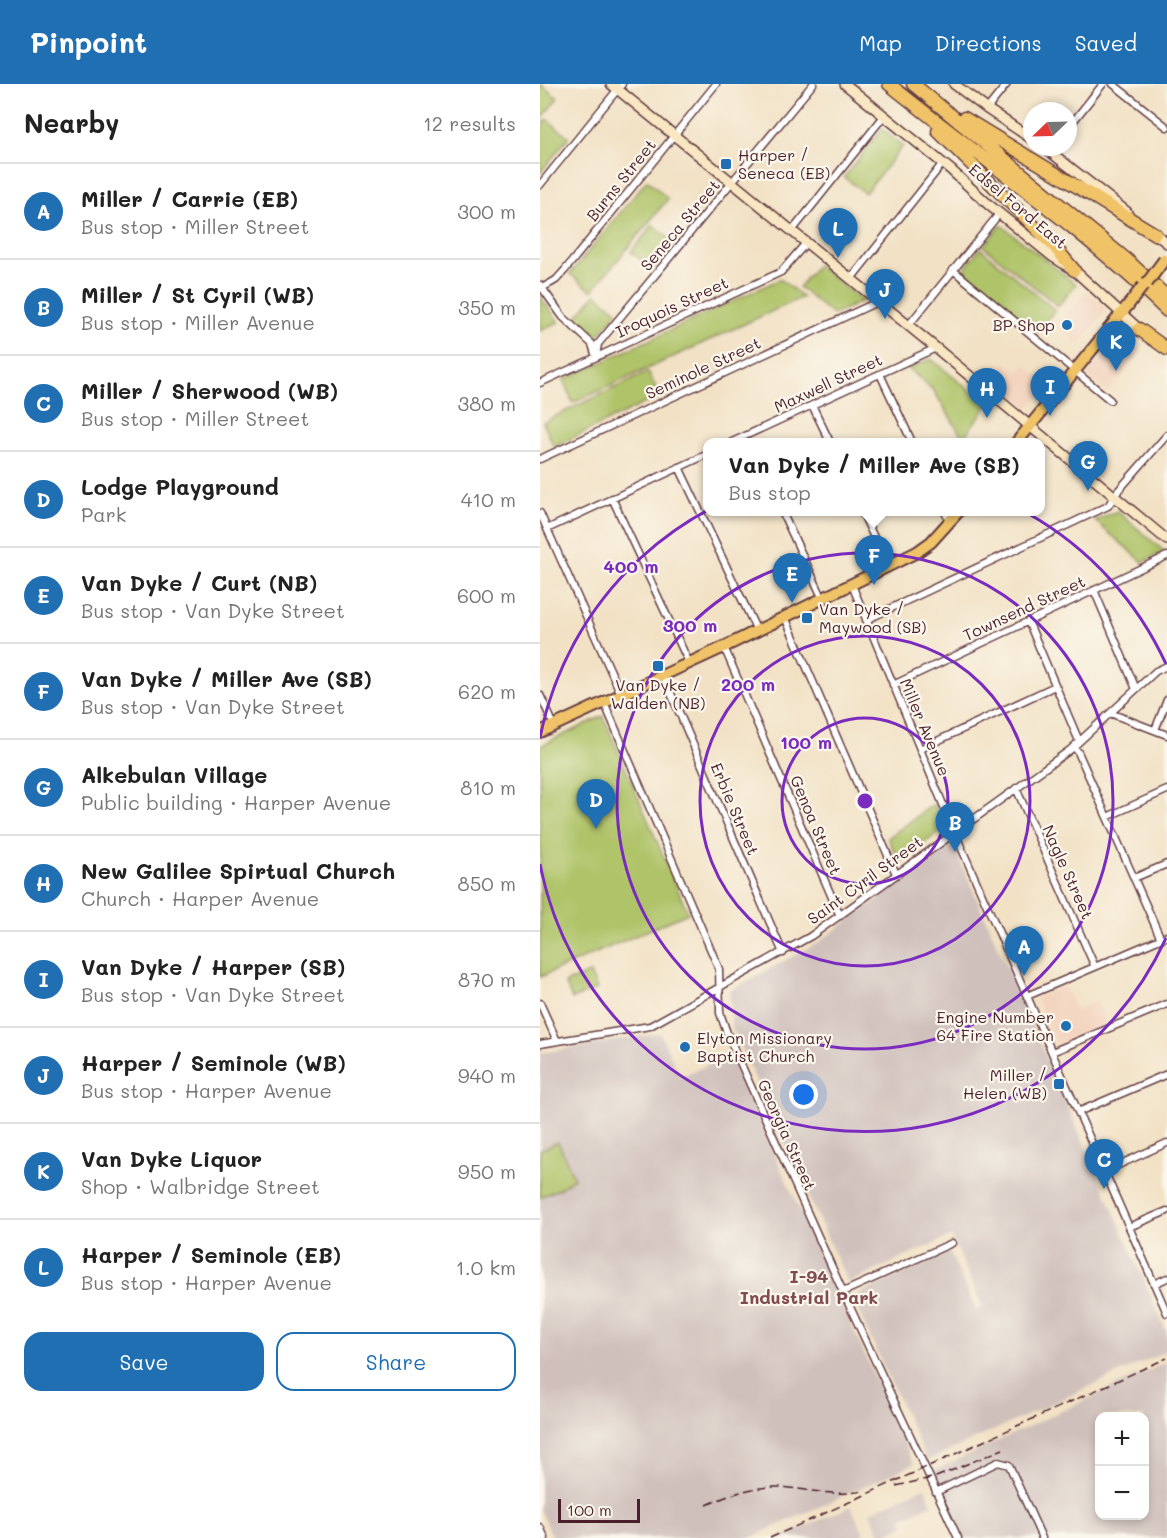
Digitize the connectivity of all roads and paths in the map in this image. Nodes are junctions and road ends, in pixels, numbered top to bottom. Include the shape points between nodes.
1 (716, 84) edge
2 (813, 84) edge
3 (845, 84) edge
4 (913, 84) edge
5 (954, 84) edge
6 (1007, 84) edge
7 (1104, 84) edge
8 (1113, 84) edge
9 (617, 86) edge
10 (893, 87) edge
11 (933, 100) junction
12 (987, 109) junction
13 (884, 116) junction
14 (1077, 117) edge
15 (1167, 127) edge
16 (1023, 133) edge
17 (675, 136) junction
18 (1059, 156) edge
19 (943, 164) junction
20 (733, 183) junction
21 (540, 185) edge
22 (999, 214) junction
23 (792, 231) junction
24 (1155, 234) junction
25 (806, 243) junction
26 (1167, 243) edge
27 (1165, 258) edge
28 (953, 270) junction
29 (1074, 270) junction
30 (850, 279) junction
31 (541, 286) edge
32 (1167, 297) edge
33 (877, 302) junction
34 (1126, 309) junction
35 (1167, 311) edge
36 (908, 326) junction
37 (1139, 329) junction
38 (936, 348) junction
39 (1167, 349) edge
40 (596, 357) junction
41 (1167, 357) edge
42 (1076, 371) junction
43 (880, 374) junction
44 (540, 383) edge
45 (1110, 400) dead end
46 (812, 405) junction
47 (1030, 427) junction
48 (1167, 435) edge
49 (750, 438) edge
50 (828, 438) edge
51 (910, 438) edge
52 (1020, 438) edge
53 (1043, 438) edge
54 (1045, 440) edge
55 (703, 456) edge
56 (540, 459) edge
57 (679, 467) junction
58 (1114, 497) junction
59 (612, 498) junction
60 (540, 513) edge
61 (784, 516) edge
62 (864, 516) edge
63 (947, 516) edge
64 (547, 529) junction
65 (1167, 540) edge
66 (1167, 556) edge
67 (888, 567) junction
68 (852, 585) junction
69 (1094, 590) junction
70 (823, 599) junction
71 (785, 617) junction
72 (866, 620) junction
73 (1028, 621) junction
74 (756, 631) junction
75 (724, 647) junction
76 (689, 663) junction
77 (1167, 666) edge
78 (663, 675) junction
79 (893, 685) junction
80 (1055, 686) junction
81 (1136, 689) junction
82 (540, 694) edge
83 (621, 694) junction
84 (1167, 700) edge
85 (604, 702) junction
86 (1110, 713) junction
87 (554, 726) junction
88 (1155, 730) junction
89 (540, 732) edge
90 (1167, 735) edge
91 (1079, 741) junction
92 (1074, 747) junction
93 (920, 749) junction
94 (1016, 788) junction
95 (1167, 790) edge
96 (1107, 817) junction
97 (954, 831) junction
98 (1167, 864) edge
99 (896, 874) junction
100 (1134, 878) junction
101 (840, 916) junction
102 (1164, 938) edge
103 (783, 953) junction
104 (1095, 967) junction
105 (721, 988) junction
106 (1027, 996) junction
107 (540, 1003) edge
108 (1167, 1004) edge
109 (557, 1041) junction
110 (540, 1044) edge
111 (1052, 1052) junction
112 (1167, 1074) edge
113 (1078, 1112) junction
114 (1167, 1143) edge
115 (1105, 1171) junction
116 (1167, 1210) edge
117 (1129, 1227) junction
118 (952, 1243) dead end
119 (1167, 1278) edge
120 (1154, 1284) junction
121 (843, 1292) junction
122 (1167, 1313) edge
123 (936, 1492) junction
124 (540, 1527) edge
125 (545, 1538) edge
126 (958, 1538) edge
127 (1042, 1538) edge

1 - 17 street, Burns Street
2 - 20 street, Seneca Street
3 - 13 street, Edsel Ford East
4 - 11 highway
5 - 12 street
6 - 12 street
7 - 14 street
8 - 15 street
9 - 17 street
9 - 21 street
10 - 29 highway
10 - 35 highway via 1081,235
11 - 24 highway
11 - 32 highway
12 - 16 street
13 - 19 street, Edsel Ford East
13 - 23 street
17 - 20 street
17 - 31 street, Burns Street via 565,270
18 - 24 street
19 - 22 street, Edsel Ford East
19 - 30 street
20 - 23 street
20 - 40 street, Seneca Street via 598,344
22 - 28 street
22 - 29 street, Edsel Ford East
23 - 25 street
24 - 26 street
25 - 30 street
25 - 40 street, Iroquois Street via 781,272
27 - 34 main road, bridge
28 - 36 street
28 - 42 street
29 - 34 street, Edsel Ford East
30 - 33 street
31 - 40 street via 563,316 592,344
33 - 36 street
33 - 56 street, Seminole Street
34 - 37 street, Edsel Ford East
34 - 42 main road
36 - 38 street
37 - 39 highway
37 - 41 street, Edsel Ford East
38 - 43 street, Maxwell Street
38 - 47 street
40 - 44 street, Iroquois Street
42 - 45 street
42 - 47 main road
43 - 46 street, Maxwell Street
43 - 51 street
46 - 49 street, Maxwell Street
46 - 50 street
47 - 52 main road
47 - 53 street
48 - 58 street
54 - 58 street
55 - 57 street
57 - 59 street
57 - 74 street
58 - 65 street
58 - 72 street via 1108,506
59 - 64 street
59 - 76 street
60 - 64 street
61 - 70 street
62 - 67 street
63 - 67 main road via 927,546
64 - 83 street
66 - 69 street, Townsend Street
67 - 68 main road
68 - 70 main road
68 - 72 street, Miller Avenue
69 - 73 street, Townsend Street
69 - 81 street
70 - 71 main road
71 - 74 main road
71 - 99 street
72 - 79 street, Miller Avenue
73 - 79 street, Townsend Street
73 - 80 street
74 - 75 main road
75 - 76 main road
75 - 101 street, Genoa Street
76 - 78 main road
77 - 81 street, Saint Cyril Street
78 - 83 main road
78 - 103 street, Erbie Street
79 - 93 street, Miller Avenue
80 - 91 street
80 - 93 street
81 - 86 street, Saint Cyril Street
82 - 87 street
83 - 85 main road
84 - 88 street
85 - 87 main road
85 - 105 street, Georgia Street via 713,954
86 - 88 street
86 - 91 street, Saint Cyril Street
87 - 89 main road
88 - 90 street
91 - 92 street, Saint Cyril Street
92 - 94 street, Saint Cyril Street
92 - 96 street
93 - 97 street, Miller Avenue
94 - 97 street, Saint Cyril Street
94 - 104 street, Nagle Street
95 - 96 street
96 - 100 street
97 - 99 street, Saint Cyril Street
97 - 106 street, Miller Avenue
98 - 100 street
99 - 101 street, Saint Cyril Street
100 - 102 street
101 - 103 street, Saint Cyril Street
102 - 104 street
103 - 105 street, Saint Cyril Street
104 - 106 street
105 - 109 street, Saint Cyril Street via 650,1026
105 - 121 street, Georgia Street via 724,1026
106 - 111 street, Miller Avenue
107 - 109 street
108 - 111 street
109 - 110 street, Saint Cyril Street
111 - 113 street, Miller Avenue
112 - 113 street
113 - 115 street, Miller Avenue
114 - 115 street
115 - 117 street, Miller Avenue
116 - 117 street
117 - 120 street, Miller Avenue
118 - 121 street
119 - 120 street
120 - 122 street, Miller Avenue
121 - 123 street, Georgia Street
123 - 126 street, Georgia Street
123 - 127 street via 1003,1462 1009,1465
124 - 125 street

